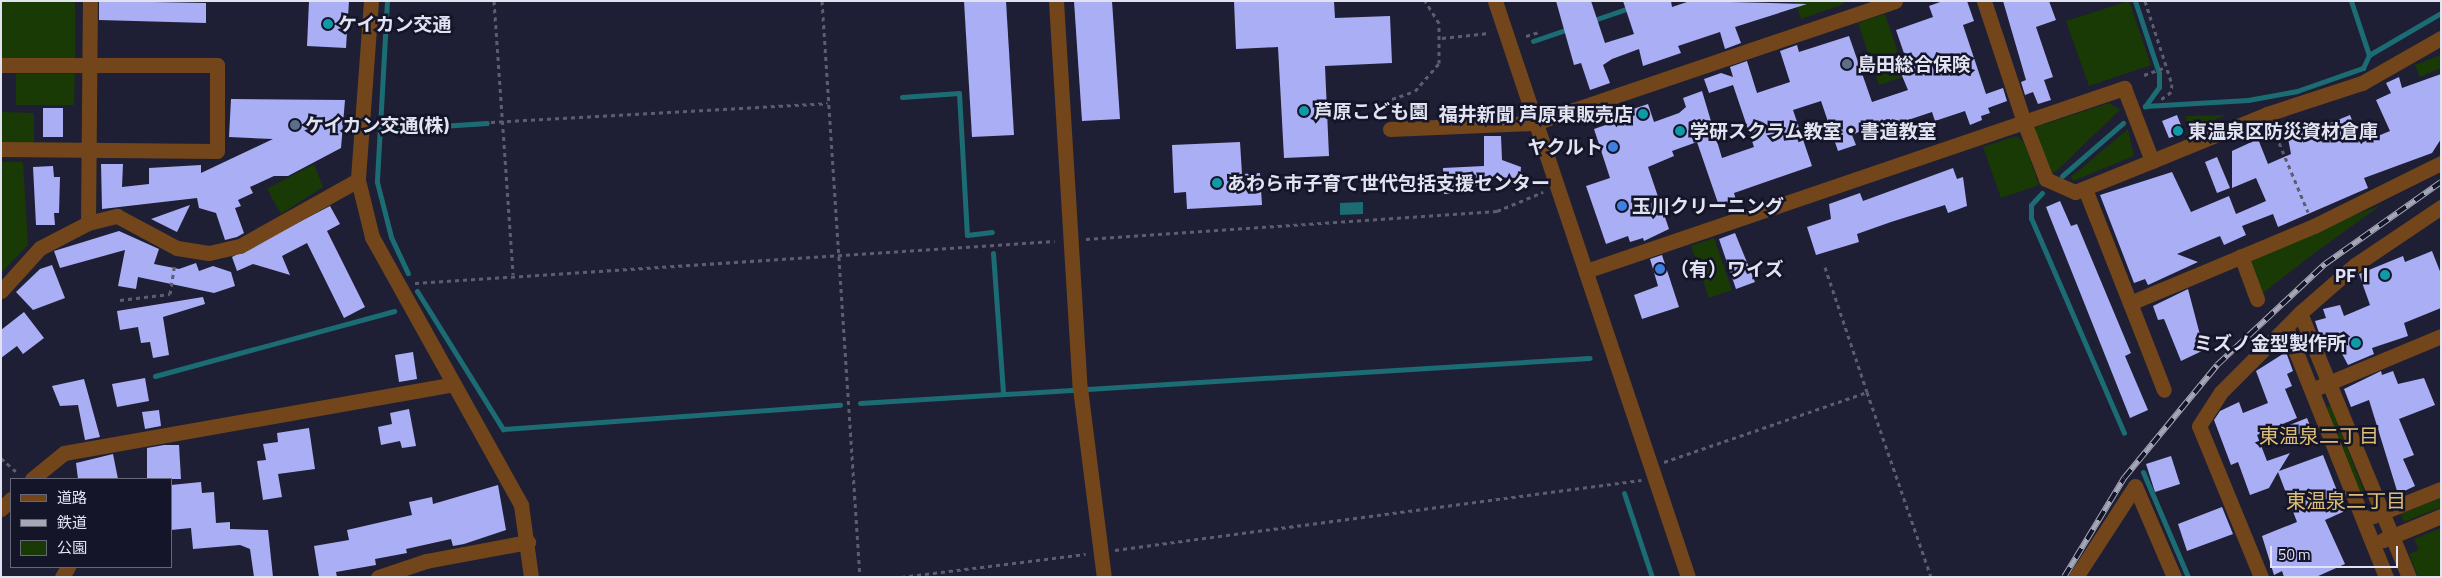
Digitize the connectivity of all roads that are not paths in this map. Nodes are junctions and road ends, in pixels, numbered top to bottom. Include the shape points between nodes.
1 (90, 1) edge
2 (371, 1) edge
3 (1056, 1) edge
4 (1494, 1) edge
5 (1895, 1) edge
6 (1984, 1) edge
7 (2441, 38) edge
8 (1, 65) edge
9 (88, 65) junction
10 (2024, 122) junction
11 (1535, 123) junction
12 (1390, 129) dead end
13 (1, 149) edge
14 (88, 150) junction
15 (2152, 161) junction
16 (2441, 163) edge
17 (358, 180) junction
18 (2085, 188) junction
19 (2441, 207) edge
20 (88, 223) junction
21 (2241, 256) junction
22 (1586, 271) junction
23 (1, 290) edge
24 (2257, 299) dead end
25 (2130, 303) junction
26 (2300, 313) junction
27 (2286, 327) junction
28 (2441, 336) edge
29 (2328, 382) junction
30 (454, 384) junction
31 (2164, 390) dead end
32 (2311, 390) junction
33 (35, 478) edge
34 (2441, 489) edge
35 (2382, 512) junction
36 (2441, 516) edge
37 (2363, 520) junction
38 (2392, 536) junction
39 (528, 542) junction
40 (2373, 544) junction
41 (378, 577) edge
42 (531, 577) edge
43 (1104, 577) edge
44 (1688, 577) edge
45 (2076, 577) edge
46 (2174, 577) edge
47 (2261, 577) edge
48 (2386, 577) edge
49 (2408, 577) edge

1 - 9 street
2 - 17 street
3 - 43 street via 1080,388
4 - 11 street
5 - 11 street
6 - 10 street
7 - 15 street via 2362,83 2268,114
8 - 9 street
9 - 14 street
9 - 14 street via 217,65 216,151
10 - 15 street via 2124,88
10 - 18 street via 2046,179 2062,189
10 - 22 street
11 - 12 street
11 - 22 street
13 - 14 street
14 - 20 street
15 - 18 street
16 - 21 street via 2314,226
17 - 20 street via 240,246 209,253 177,248 117,216
17 - 30 street via 372,237
18 - 25 street
19 - 26 street via 2355,265
20 - 23 street via 40,248
21 - 24 street
21 - 25 street
22 - 44 street
25 - 31 street
26 - 27 street
26 - 29 street
27 - 32 street
27 - 47 street via 2221,392 2199,426
28 - 29 street
29 - 32 street
29 - 35 street
30 - 33 street via 64,453
30 - 39 street via 521,505
32 - 37 street
34 - 35 street
35 - 37 street
35 - 38 street
36 - 38 street
37 - 40 street
38 - 40 street
38 - 49 street
39 - 41 street via 426,561
39 - 42 street
40 - 48 street
45 - 46 street via 2135,486

